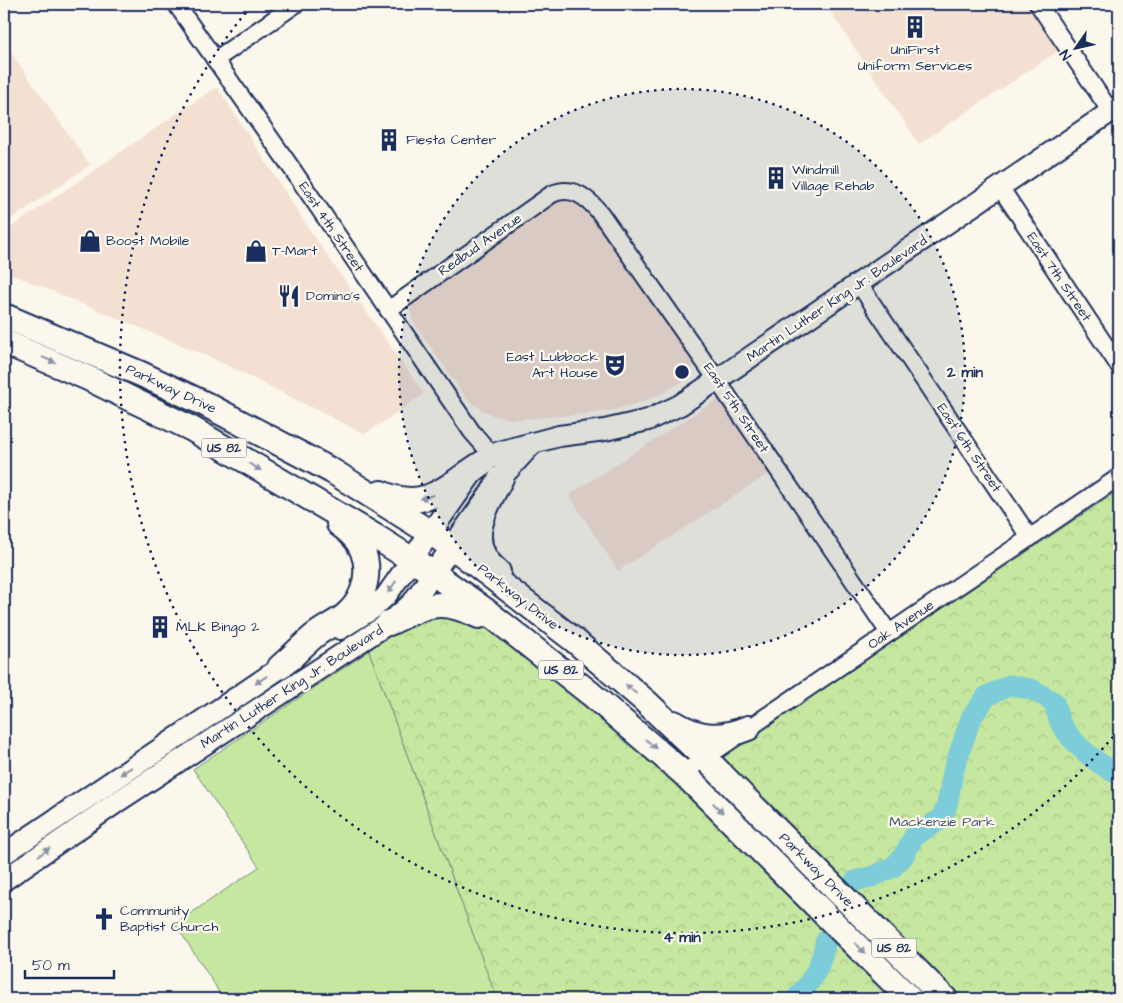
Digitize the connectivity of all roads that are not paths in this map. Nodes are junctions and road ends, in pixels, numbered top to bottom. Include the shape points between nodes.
1 (176, 4) edge
2 (296, 4) edge
3 (1038, 4) edge
4 (215, 60) junction
5 (1115, 109) edge
6 (1000, 188) junction
7 (575, 192) joint
8 (859, 284) junction
9 (388, 310) junction
10 (4, 316) edge
11 (4, 342) edge
12 (1119, 366) edge
13 (717, 380) junction
14 (533, 443) junction
15 (488, 459) junction
16 (332, 471) junction
17 (505, 473) junction
18 (1119, 477) edge
19 (301, 493) junction
20 (430, 532) junction
21 (1030, 538) junction
22 (453, 547) junction
23 (411, 559) junction
24 (433, 574) junction
25 (389, 623) junction
26 (889, 633) junction
27 (574, 640) junction
28 (530, 646) junction
29 (280, 667) junction
30 (656, 712) junction
31 (748, 728) junction
32 (705, 758) junction
33 (683, 773) junction
34 (4, 854) edge
35 (4, 880) edge
36 (910, 999) edge
37 (945, 999) edge

1 - 4 street, East 4th Street
2 - 4 street
3 - 5 street
4 - 9 street, East 4th Street
5 - 6 main road, Martin Luther King Jr. Boulevard
6 - 8 main road, Martin Luther King Jr. Boulevard
6 - 12 street, East 7th Street
7 - 9 street, Redbud Avenue via 558,192 547,198
7 - 13 street, East 5th Street via 587,198 601,214
8 - 13 main road, Martin Luther King Jr. Boulevard
8 - 21 street, East 6th Street
9 - 15 street, East 4th Street
10 - 16 highway, Parkway Drive / US 82 via 205,404
11 -> 19 highway, Parkway Drive / US 82 via 137,401
13 - 14 main road, Martin Luther King Jr. Boulevard via 680,405 648,420
13 - 26 street, East 5th Street
14 - 15 main road, Martin Luther King Jr. Boulevard via 499,452
14 - 17 main road, Martin Luther King Jr. Boulevard
15 -> 16 highway via 439,493 412,501 394,498
15 - 17 street, East 4th Street
15 - 20 main road, Martin Luther King Jr. Boulevard via 471,476
16 - 20 highway, Parkway Drive / US 82
17 - 22 main road, Martin Luther King Jr. Boulevard
17 - 27 highway via 478,526 480,546 495,570 531,598
18 - 21 street, Oak Avenue
19 - 23 highway, Parkway Drive / US 82
19 - 29 highway via 358,541 367,566 366,580 362,593 347,614 315,635
20 - 22 highway, Parkway Drive / US 82
20 - 23 main road, Martin Luther King Jr. Boulevard
21 - 26 street, Oak Avenue
22 - 24 main road, Martin Luther King Jr. Boulevard
22 - 27 highway, Parkway Drive / US 82
23 - 24 highway, Parkway Drive / US 82
23 -> 29 main road, Martin Luther King Jr. Boulevard via 386,596 372,608
24 - 25 main road, Martin Luther King Jr. Boulevard via 412,603
24 - 28 highway, Parkway Drive / US 82
25 - 28 highway via 433,605 459,606
35 -> 25 main road, Martin Luther King Jr. Boulevard
26 - 31 street, Oak Avenue
30 -> 27 highway, Parkway Drive / US 82
28 -> 33 highway, Parkway Drive / US 82
29 -> 34 main road, Martin Luther King Jr. Boulevard
30 - 31 highway via 692,732 711,736 730,735
30 - 32 highway, Parkway Drive / US 82
31 - 32 street, Oak Avenue
32 - 33 street, Oak Avenue
32 - 37 highway, Parkway Drive / US 82
33 -> 36 highway, Parkway Drive / US 82

